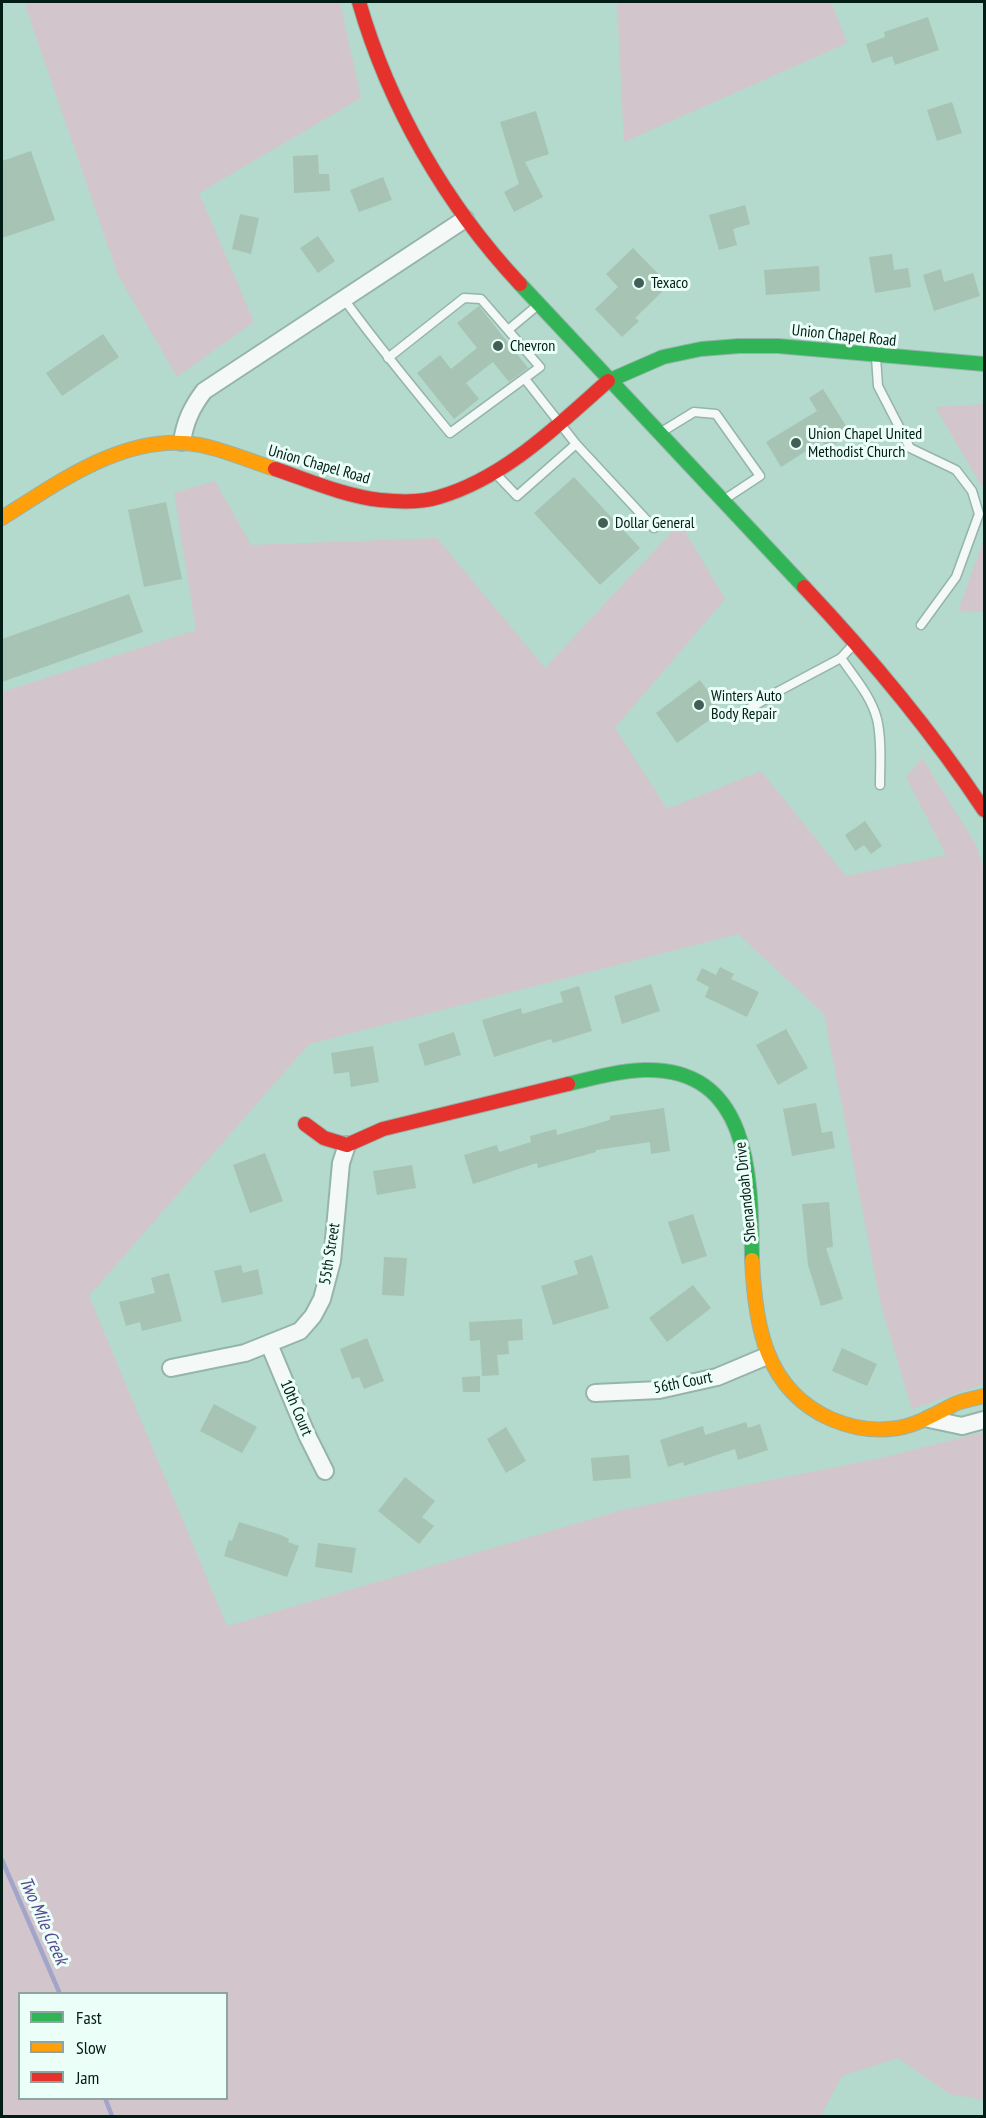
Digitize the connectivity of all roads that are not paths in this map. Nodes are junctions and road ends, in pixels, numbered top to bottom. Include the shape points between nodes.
1 (359, 2) edge
2 (465, 219) junction
3 (344, 299) junction
4 (539, 304) junction
5 (508, 330) junction
6 (876, 356) junction
7 (388, 358) junction
8 (984, 364) edge
9 (525, 379) junction
10 (610, 379) junction
11 (559, 424) junction
12 (659, 433) junction
13 (182, 442) junction
14 (576, 444) junction
15 (495, 473) junction
16 (722, 501) junction
17 (2, 518) edge
18 (654, 528) dead end
19 (921, 625) dead end
20 (855, 642) junction
21 (841, 658) junction
22 (737, 716) dead end
23 (880, 785) dead end
24 (984, 810) edge
25 (305, 1124) dead end
26 (347, 1144) junction
27 (269, 1344) junction
28 (768, 1356) junction
29 (171, 1368) dead end
30 (595, 1393) dead end
31 (984, 1396) edge
32 (929, 1419) junction
33 (984, 1420) edge
34 (325, 1471) dead end

1 - 2 street via 401,112
2 - 3 street
2 - 4 street
3 - 7 lane
3 - 13 street via 204,391 192,406
4 - 5 lane
4 - 10 street
5 - 7 lane via 481,299 464,298
5 - 9 lane via 540,367
6 - 8 street, Union Chapel Road
6 - 10 street, Union Chapel Road via 778,346 700,349 663,357
6 - 19 lane via 878,386 910,448 956,470 972,491 979,514 956,577
7 - 9 lane via 450,433
9 - 11 lane
10 - 11 street, Union Chapel Road
10 - 12 street
11 - 14 lane
11 - 15 street, Union Chapel Road
12 - 16 street
12 - 16 lane via 694,412 716,414 760,476
13 - 15 street, Union Chapel Road via 379,500 437,498
13 - 17 street, Union Chapel Road via 145,445 107,457
14 - 15 lane via 517,496
14 - 18 lane
16 - 20 street
20 - 21 lane
20 - 24 street via 912,709
21 - 22 lane
21 - 23 lane via 866,693 877,720
25 - 26 street via 324,1137
26 - 27 street, 55th Street via 341,1163 332,1261 322,1299 300,1331
26 - 28 street, Shenandoah Drive via 383,1129 630,1070 670,1071 689,1076 721,1098 740,1131 750,1206 754,1304
27 - 29 street, 55th Street via 245,1353
27 - 34 street, 10th Court
28 - 30 street, 56th Court via 717,1377 659,1390
28 - 32 street, Shenandoah Drive via 793,1395 826,1418 866,1429 907,1426
31 - 32 street, Shenandoah Drive via 961,1402
32 - 33 street, Shenandoah Drive via 962,1426

